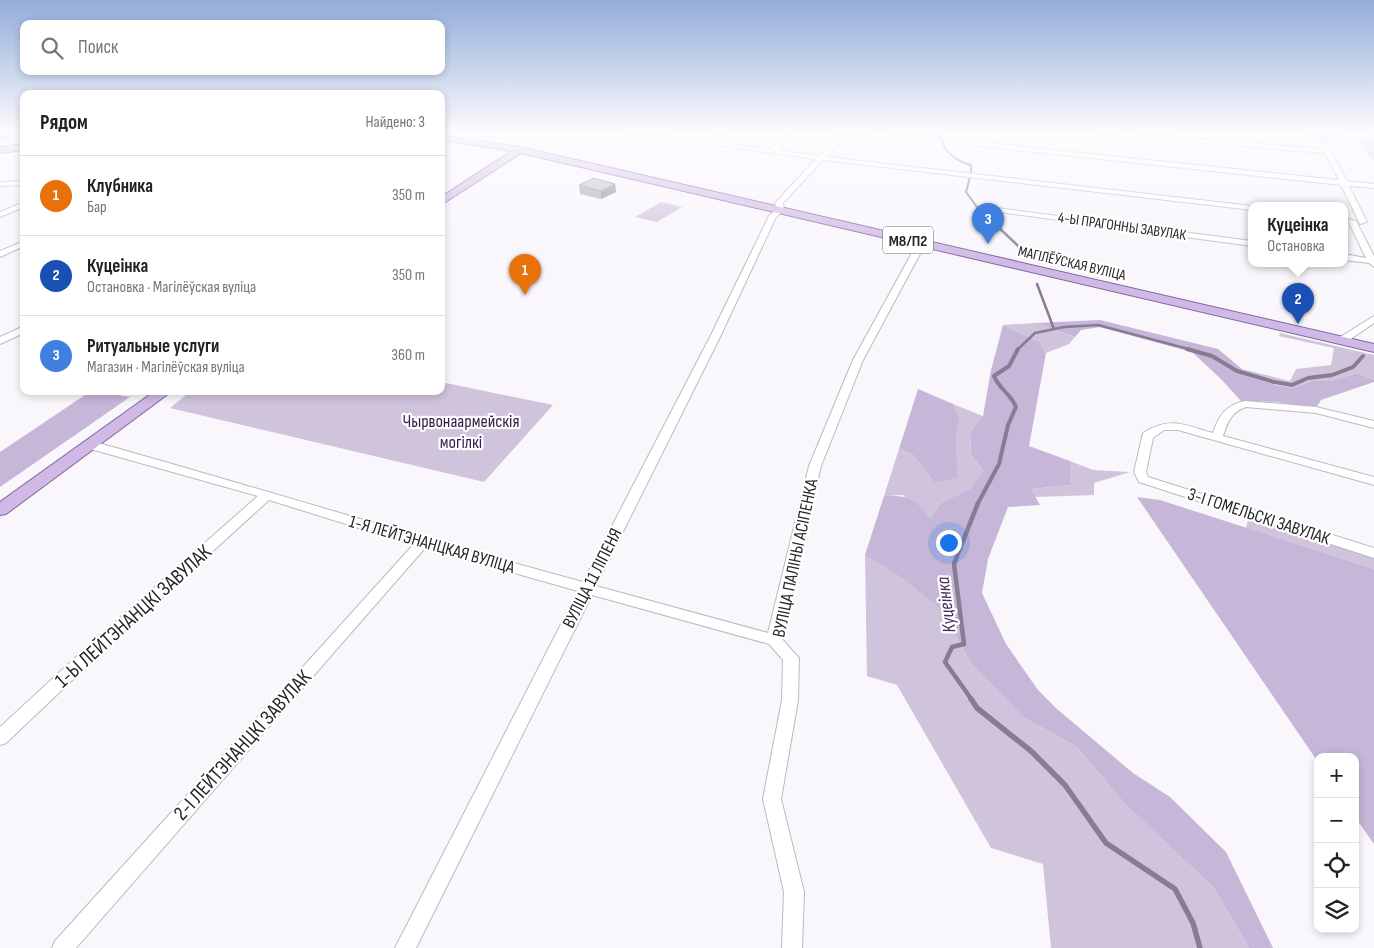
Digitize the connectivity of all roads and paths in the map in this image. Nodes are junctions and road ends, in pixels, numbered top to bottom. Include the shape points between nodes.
1 (480, 176) edge
2 (634, 176) edge
3 (804, 176) edge
4 (978, 176) edge
5 (1288, 176) edge
6 (1340, 176) edge
7 (20, 182) edge
8 (1343, 182) junction
9 (0, 184) edge
10 (1374, 186) edge
11 (445, 199) edge
12 (20, 206) edge
13 (1248, 208) edge
14 (780, 210) junction
15 (992, 210) dead end
16 (0, 215) edge
17 (1348, 220) edge
18 (1363, 222) junction
19 (1374, 224) edge
20 (1248, 243) edge
21 (20, 244) edge
22 (924, 244) junction
23 (0, 254) edge
24 (1348, 258) edge
25 (1373, 263) edge
26 (1374, 319) edge
27 (20, 331) edge
28 (3, 338) edge
29 (1341, 341) junction
30 (1374, 348) edge
31 (160, 395) edge
32 (1374, 425) edge
33 (1217, 436) junction
34 (91, 445) junction
35 (1374, 481) edge
36 (267, 495) junction
37 (0, 510) edge
38 (422, 543) junction
39 (1374, 553) edge
40 (587, 588) junction
41 (774, 640) junction
42 (0, 738) edge
43 (62, 948) edge
44 (405, 948) edge
45 (792, 948) edge

1 - 11 main road
2 - 14 main road, МАГІЛЁЎСКАЯ ВУЛІЦА / М8/П2
3 - 14 street, ВУЛІЦА 11 ЛІПЕНЯ via 779,203
4 - 13 street
5 - 8 street
6 - 8 street
7 - 9 street
8 - 10 street
8 - 18 street
12 - 16 street
14 - 22 main road, МАГІЛЁЎСКАЯ ВУЛІЦА / М8/П2
14 - 40 street, ВУЛІЦА 11 ЛІПЕНЯ via 774,216
15 - 20 street, 4-Ы ПРАГОННЫ ЗАВУЛАК
17 - 18 street
17 - 25 street
18 - 19 street
21 - 23 street
22 - 29 main road, МАГІЛЁЎСКАЯ ВУЛІЦА / М8/П2
22 - 41 street, ВУЛІЦА ПАЛІНЫ АСІПЕНКА via 917,251 858,360 815,466
24 - 25 street
26 - 29 street
27 - 28 street
29 - 30 main road, МАГІЛЁЎСКАЯ ВУЛІЦА / М8/П2
31 - 34 main road
32 - 33 street via 1316,410 1245,404 1226,412
33 - 35 street
33 - 39 street, 3-І ГОМЕЛЬСКІ ЗАВУЛАК via 1178,426 1162,427 1147,436 1140,472 1143,480
34 - 36 street, 1-Я ЛЕЙТЭНАНЦКАЯ ВУЛІЦА
34 - 37 main road
36 - 38 street, 1-Я ЛЕЙТЭНАНЦКАЯ ВУЛІЦА
36 - 42 street, 1-Ы ЛЕЙТЭНАНЦКІ ЗАВУЛАК
38 - 40 street, 1-Я ЛЕЙТЭНАНЦКАЯ ВУЛІЦА
38 - 43 street, 2-І ЛЕЙТЭНАНЦКІ ЗАВУЛАК
40 - 41 street, 1-Я ЛЕЙТЭНАНЦКАЯ ВУЛІЦА
40 - 44 street, ВУЛІЦА 11 ЛІПЕНЯ
41 - 45 street, ВУЛІЦА ПАЛІНЫ АСІПЕНКА via 791,658 790,700 772,798 794,892

